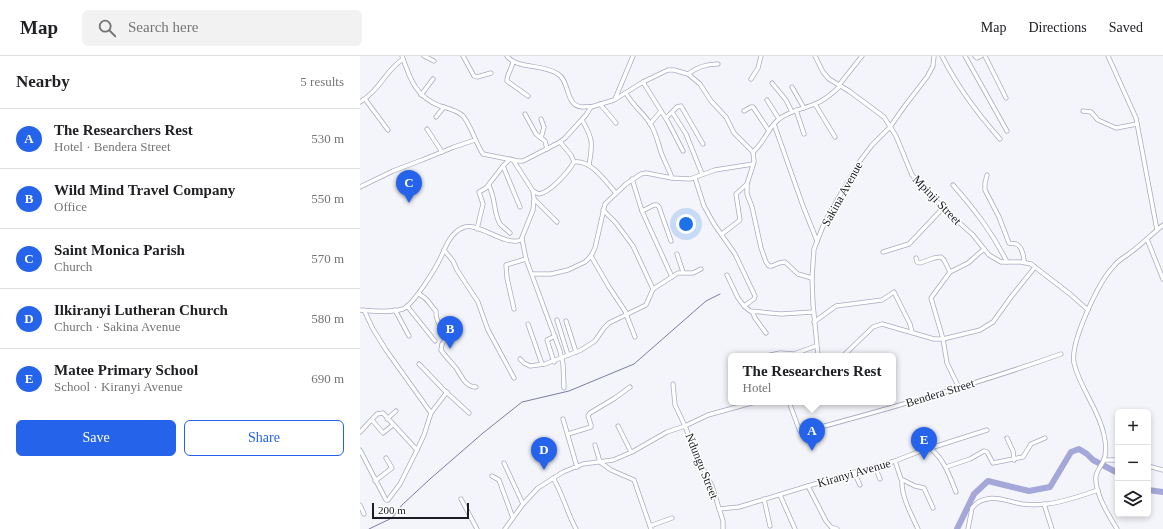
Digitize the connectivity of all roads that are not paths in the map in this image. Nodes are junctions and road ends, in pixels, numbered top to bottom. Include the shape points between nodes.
1 (424, 56) edge
2 (463, 56) edge
3 (507, 56) edge
4 (633, 56) edge
5 (761, 56) edge
6 (815, 56) edge
7 (862, 56) edge
8 (934, 56) edge
9 (942, 56) edge
10 (965, 56) edge
11 (975, 56) edge
12 (981, 56) edge
13 (986, 56) edge
14 (1108, 56) edge
15 (403, 57) edge
16 (434, 62) dead end
17 (513, 62) junction
18 (718, 64) dead end
19 (492, 73) dead end
20 (688, 74) junction
21 (433, 79) dead end
22 (751, 79) dead end
23 (643, 82) junction
24 (772, 83) dead end
25 (840, 85) junction
26 (792, 87) dead end
27 (626, 93) junction
28 (421, 95) junction
29 (528, 96) dead end
30 (1006, 98) dead end
31 (365, 99) junction
32 (614, 100) junction
33 (767, 100) dead end
34 (360, 102) edge
35 (600, 104) junction
36 (815, 104) junction
37 (591, 106) junction
38 (444, 107) junction
39 (804, 108) junction
40 (661, 111) junction
41 (744, 111) dead end
42 (794, 111) junction
43 (1083, 111) dead end
44 (672, 112) junction
45 (525, 114) dead end
46 (436, 117) dead end
47 (666, 118) junction
48 (541, 119) dead end
49 (779, 119) junction
50 (582, 120) junction
51 (616, 123) dead end
52 (650, 124) junction
53 (774, 124) junction
54 (1138, 124) junction
55 (890, 127) junction
56 (428, 129) dead end
57 (388, 130) dead end
58 (769, 131) junction
59 (1007, 131) dead end
60 (804, 134) dead end
61 (835, 137) dead end
62 (542, 138) junction
63 (1000, 138) dead end
64 (475, 140) junction
65 (560, 142) junction
66 (704, 144) dead end
67 (547, 149) junction
68 (683, 151) dead end
69 (442, 152) junction
70 (754, 152) junction
71 (511, 159) junction
72 (574, 162) junction
73 (753, 164) junction
74 (589, 165) junction
75 (503, 166) junction
76 (702, 174) junction
77 (987, 175) dead end
78 (672, 178) junction
79 (695, 178) junction
80 (632, 179) junction
81 (748, 184) junction
82 (953, 184) dead end
83 (489, 186) junction
84 (360, 187) edge
85 (533, 191) junction
86 (616, 193) junction
87 (534, 199) junction
88 (520, 207) dead end
89 (943, 208) junction
90 (603, 210) junction
91 (642, 211) junction
92 (557, 222) dead end
93 (1163, 225) edge
94 (477, 229) junction
95 (1157, 230) junction
96 (510, 233) dead end
97 (722, 234) junction
98 (522, 239) junction
99 (1147, 239) junction
100 (671, 241) dead end
101 (817, 241) junction
102 (984, 249) junction
103 (444, 250) junction
104 (883, 252) dead end
105 (677, 254) dead end
106 (591, 256) junction
107 (526, 258) junction
108 (916, 258) dead end
109 (1006, 262) junction
110 (1024, 262) junction
111 (1035, 267) junction
112 (701, 269) dead end
113 (683, 272) junction
114 (950, 272) junction
115 (533, 274) junction
116 (727, 275) dead end
117 (672, 277) junction
118 (812, 278) junction
119 (1163, 279) edge
120 (653, 289) junction
121 (419, 294) junction
122 (407, 306) junction
123 (744, 306) junction
124 (514, 309) dead end
125 (362, 310) edge
126 (395, 310) junction
127 (753, 312) junction
128 (813, 312) junction
129 (1088, 312) junction
130 (626, 314) junction
131 (557, 320) dead end
132 (566, 321) dead end
133 (814, 322) junction
134 (528, 324) dead end
135 (912, 332) junction
136 (766, 333) dead end
137 (409, 336) dead end
138 (555, 336) junction
139 (635, 337) dead end
140 (944, 339) junction
141 (435, 341) dead end
142 (816, 346) junction
143 (576, 352) junction
144 (797, 353) edge
145 (817, 353) edge
146 (846, 353) edge
147 (1061, 354) dead end
148 (568, 355) junction
149 (562, 358) junction
150 (520, 359) dead end
151 (554, 362) junction
152 (419, 364) dead end
153 (542, 364) junction
154 (514, 378) dead end
155 (673, 384) dead end
156 (476, 387) dead end
157 (630, 387) dead end
158 (564, 388) dead end
159 (959, 388) junction
160 (447, 392) junction
161 (744, 405) edge
162 (790, 405) edge
163 (396, 411) dead end
164 (431, 413) junction
165 (469, 413) dead end
166 (388, 419) junction
167 (563, 419) dead end
168 (372, 420) junction
169 (393, 425) junction
170 (618, 426) dead end
171 (685, 426) junction
172 (987, 430) dead end
173 (360, 432) edge
174 (568, 434) junction
175 (1007, 438) dead end
176 (1045, 438) dead end
177 (594, 445) dead end
178 (931, 449) junction
179 (360, 450) edge
180 (417, 450) junction
181 (631, 452) junction
182 (386, 458) dead end
183 (1014, 460) junction
184 (1104, 460) junction
185 (1115, 460) edge
186 (895, 461) junction
187 (600, 462) junction
188 (504, 463) dead end
189 (577, 466) junction
190 (875, 467) junction
191 (946, 467) junction
192 (1151, 467) edge
193 (1163, 470) edge
194 (854, 472) junction
195 (492, 476) dead end
196 (553, 478) junction
197 (880, 479) dead end
198 (902, 480) junction
199 (375, 481) junction
200 (860, 485) dead end
201 (808, 486) junction
202 (1098, 490) junction
203 (956, 492) dead end
204 (780, 494) junction
205 (461, 499) dead end
206 (764, 499) junction
207 (523, 504) junction
208 (1044, 504) junction
209 (360, 505) edge
210 (933, 508) dead end
211 (719, 509) junction
212 (364, 514) dead end
213 (513, 518) junction
214 (672, 518) dead end
215 (770, 526) dead end
216 (651, 527) edge
217 (478, 529) edge
218 (505, 529) edge
219 (576, 529) edge
220 (723, 529) edge
221 (795, 529) edge
222 (837, 529) edge
223 (918, 529) edge
224 (968, 529) edge
225 (1052, 529) edge
226 (1117, 529) edge

1 - 16 street
2 - 19 street via 474,76
3 - 17 street
4 - 32 street
5 - 22 street via 758,68
6 - 25 street, Mpinji Street via 829,79
7 - 25 street
8 - 55 street, Sakina Avenue via 933,66 927,77
9 - 63 street via 974,108
10 - 59 street
11 - 12 street
13 - 30 street
14 - 54 street
15 - 28 street
15 - 31 street
17 - 29 street via 507,81
17 - 37 street via 556,72 563,78 569,97 575,104 580,107
18 - 20 street via 708,64
20 - 23 street via 668,70
20 - 70 street via 700,84 711,102 726,117 734,133
21 - 28 street
23 - 27 street
23 - 40 street
24 - 42 street
25 - 36 street via 831,95
25 - 55 street, Mpinji Street via 884,117
26 - 39 street
27 - 32 street
27 - 52 street
28 - 38 street
31 - 34 street
31 - 57 street
32 - 35 street
33 - 49 street
35 - 37 street
35 - 51 street
36 - 39 street
36 - 61 street
37 - 50 street
38 - 46 street
38 - 64 street via 462,115
39 - 42 street
40 - 47 street
40 - 52 street
41 - 58 street via 753,107
42 - 49 street
42 - 60 street
43 - 54 street via 1091,112 1098,120 1116,128
44 - 47 street
44 - 66 street via 681,106
44 - 76 street via 686,134
45 - 62 street via 536,134
47 - 68 street
48 - 62 street via 544,127
49 - 53 street
50 - 65 street
50 - 74 street via 592,140
52 - 78 street
53 - 58 street
53 - 101 street
54 - 95 street
55 - 89 street, Mpinji Street via 912,175
55 - 101 street, Sakina Avenue via 872,144 860,161 825,221
56 - 69 street
58 - 70 street
62 - 67 street
64 - 69 street
64 - 71 street via 483,154
65 - 67 street
65 - 72 street
67 - 71 street via 522,161
69 - 84 street via 393,170
70 - 73 street
71 - 75 street
71 - 85 street
72 - 74 street
72 - 85 street via 564,176 546,191 539,194
73 - 76 street
73 - 81 street
74 - 86 street
75 - 83 street
75 - 88 street
76 - 79 street
77 - 110 street via 985,190 1009,243 1019,246
78 - 79 street
78 - 80 street via 646,173
79 - 97 street via 704,206
80 - 86 street
80 - 91 street
81 - 97 street via 736,194 740,220
81 - 118 street via 747,194 761,248 768,264 772,266 785,262 798,274
82 - 109 street via 992,234
83 - 94 street via 479,192 483,204
83 - 96 street via 500,223
85 - 87 street
86 - 90 street
87 - 92 street
87 - 98 street via 533,210
89 - 102 street, Mpinji Street via 973,235
89 - 104 street via 909,244
90 - 106 street
90 - 120 street via 631,242
91 - 100 street via 654,205 659,207
91 - 117 street
93 - 95 street
94 - 98 street via 510,241 517,242
94 - 103 street via 462,228 447,242
95 - 99 street
97 - 123 street via 735,254 755,296
98 - 107 street
99 - 119 street
99 - 129 street via 1112,267 1099,287
101 - 118 street, Sakina Avenue
102 - 109 street, Mpinji Street via 998,261
102 - 114 street via 968,264
103 - 121 street
103 - 154 street via 478,302 488,330
105 - 113 street
106 - 115 street via 568,270 551,274
106 - 130 street
107 - 115 street
107 - 124 street via 506,265
108 - 114 street via 920,263 941,257
109 - 110 street, Mpinji Street
110 - 111 street, Mpinji Street
111 - 129 street, Mpinji Street via 1070,294
111 - 140 street via 990,325
112 - 113 street via 693,273
113 - 117 street
114 - 140 street via 930,298
115 - 138 street
116 - 123 street
117 - 120 street
118 - 128 street, Sakina Avenue
120 - 130 street via 647,304
121 - 122 street
121 - 156 street via 428,299 436,311 438,324 447,337 441,350 466,382
122 - 126 street
122 - 141 street
123 - 127 street
125 - 126 street
125 - 164 street via 386,350
126 - 137 street
127 - 128 street
127 - 136 street
128 - 133 street, Sakina Avenue
129 - 184 street via 1074,348 1074,361 1079,381 1102,427
130 - 139 street
130 - 143 street via 606,326 595,341
131 - 148 street
132 - 143 street
133 - 135 street via 836,306 882,300 894,292
133 - 142 street, Sakina Avenue
134 - 153 street
135 - 140 street via 934,339
135 - 146 street via 878,325
138 - 149 street
138 - 151 street via 547,340
140 - 159 street via 947,363
142 - 144 street
142 - 145 street, Sakina Avenue
143 - 148 street
147 - 159 street, Bendera Street
148 - 149 street
149 - 151 street
149 - 158 street
150 - 153 street via 530,366
151 - 153 street
152 - 160 street
155 - 171 street, Ndungu Street via 675,405
157 - 174 street via 590,413 588,416 591,427
159 - 162 street, Bendera Street via 803,431 799,429
160 - 164 street
160 - 165 street
161 - 171 street via 708,415
163 - 166 street
164 - 180 street
166 - 168 street via 380,413
166 - 169 street
167 - 174 street
168 - 169 street via 383,433
168 - 173 street
169 - 180 street
170 - 181 street
171 - 181 street via 667,432
171 - 211 street, Ndungu Street via 712,486
172 - 178 street, Kiranyi Avenue
174 - 189 street
175 - 183 street
176 - 183 street via 1031,444 1023,457
177 - 187 street
178 - 186 street, Kiranyi Avenue
178 - 191 street
179 - 199 street
180 - 199 street via 400,484 388,500 384,498
181 - 187 street via 613,460
182 - 199 street via 392,468
183 - 191 street via 993,463 984,451
184 - 185 street
184 - 202 street via 1096,475
186 - 190 street, Kiranyi Avenue
186 - 198 street
187 - 189 street
187 - 216 street via 634,480
188 - 207 street
189 - 196 street
190 - 194 street, Kiranyi Avenue
190 - 197 street
191 - 203 street
192 - 193 street
194 - 200 street
194 - 201 street, Kiranyi Avenue
195 - 213 street via 499,480
196 - 207 street via 538,488
196 - 219 street
198 - 210 street via 924,488
198 - 223 street via 905,498
201 - 204 street, Kiranyi Avenue
201 - 222 street via 826,521
202 - 208 street
202 - 226 street
204 - 206 street, Kiranyi Avenue
204 - 221 street
205 - 217 street
206 - 211 street, Kiranyi Avenue via 739,507
206 - 215 street
207 - 213 street
208 - 224 street via 1025,504 1003,498 982,500 972,508
208 - 225 street
209 - 212 street
211 - 220 street, Ndungu Street
213 - 218 street
214 - 216 street

